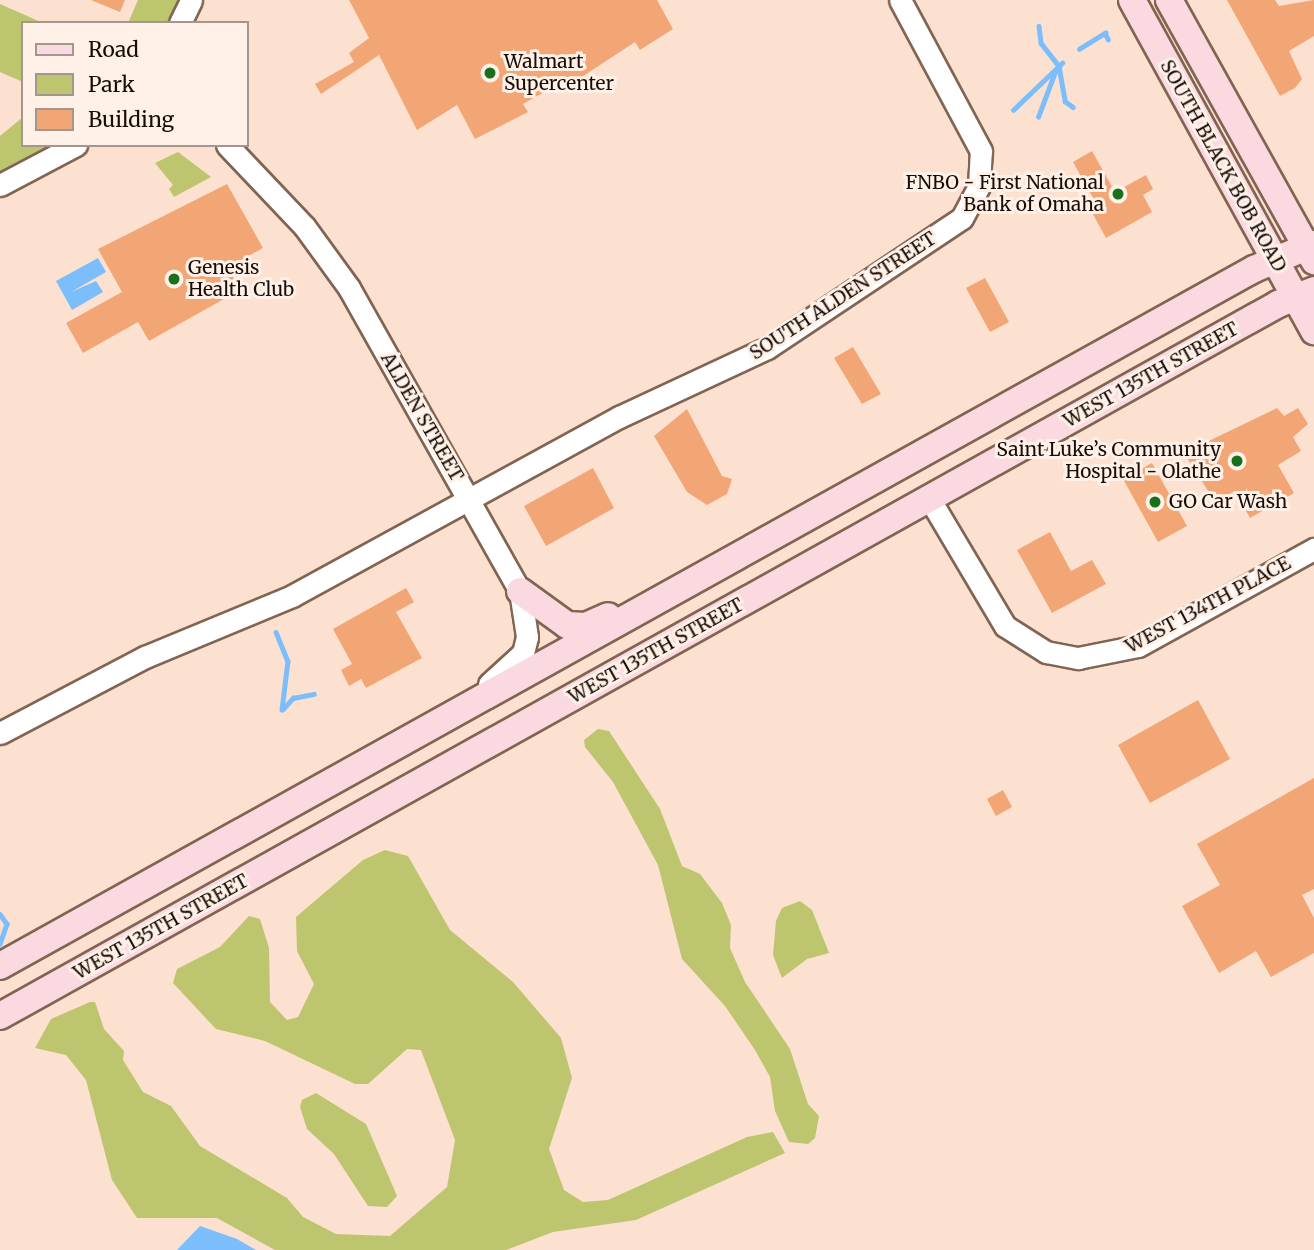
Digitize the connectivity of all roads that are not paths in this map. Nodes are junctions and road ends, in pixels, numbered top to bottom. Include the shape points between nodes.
1 (191, 0) edge
2 (900, 0) edge
3 (1132, 0) edge
4 (1169, 0) edge
5 (181, 21) edge
6 (72, 147) edge
7 (229, 147) edge
8 (0, 185) edge
9 (1312, 252) edge
10 (1276, 262) junction
11 (1305, 294) edge
12 (1314, 331) edge
13 (929, 498) junction
14 (469, 501) junction
15 (815, 513) junction
16 (1314, 549) edge
17 (520, 592) junction
18 (471, 705) junction
19 (0, 733) edge
20 (0, 966) edge
21 (0, 1016) edge

1 - 5 street
2 - 14 street, SOUTH ALDEN STREET via 981,151 979,186 962,218 767,348 619,417
3 - 10 main road, SOUTH BLACK BOB ROAD
4 - 9 main road, SOUTH BLACK BOB ROAD
6 - 8 street
7 - 14 street, ALDEN STREET via 304,226 342,278
9 - 10 main road
10 - 11 main road, SOUTH BLACK BOB ROAD
10 - 15 main road via 1254,269
11 - 12 main road, SOUTH BLACK BOB ROAD
11 - 13 main road, WEST 135TH STREET
13 - 16 street, WEST 134TH PLACE via 1004,626 1046,652 1078,658 1138,646
13 - 21 main road, WEST 135TH STREET
14 - 17 street, ALDEN STREET
14 - 19 street, SOUTH ALDEN STREET via 292,596 145,657
15 - 17 main road via 804,508 586,626 558,621
15 - 18 main road
17 - 18 street, ALDEN STREET via 527,637 523,653
18 - 20 main road

